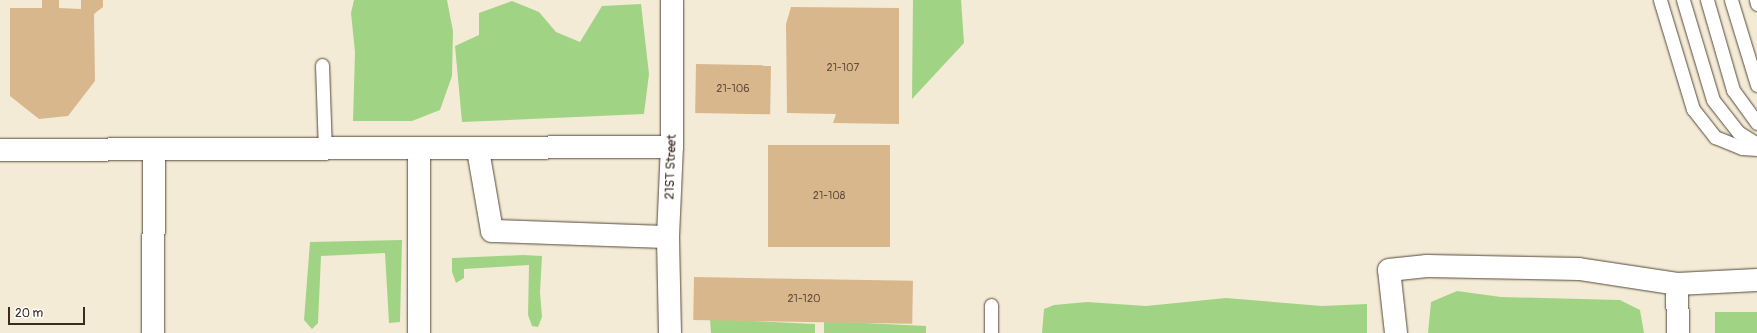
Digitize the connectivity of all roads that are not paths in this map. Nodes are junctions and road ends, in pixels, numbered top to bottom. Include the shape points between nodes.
1 (672, 0) edge
2 (1660, 0) edge
3 (1683, 0) edge
4 (1707, 0) edge
5 (1732, 0) edge
6 (1756, 0) edge
7 (1757, 4) edge
8 (322, 64) dead end
9 (1757, 86) edge
10 (1757, 124) edge
11 (1757, 144) edge
12 (672, 147) junction
13 (325, 149) junction
14 (1757, 149) edge
15 (0, 150) edge
16 (154, 150) junction
17 (419, 150) junction
18 (478, 150) junction
19 (668, 237) junction
20 (1757, 280) edge
21 (1677, 284) junction
22 (991, 305) dead end
23 (152, 333) edge
24 (419, 333) edge
25 (670, 333) edge
26 (991, 333) edge
27 (1396, 333) edge
28 (1678, 333) edge

1 - 12 street, 21ST Street
2 - 14 lane via 1693,109 1715,137 1742,148
3 - 11 lane via 1713,100 1738,132
4 - 10 lane via 1733,90
5 - 9 lane
6 - 7 lane
8 - 13 lane
12 - 18 street
12 - 19 street, 21ST Street
13 - 16 street
13 - 17 street
15 - 16 street
16 - 23 street
17 - 18 street
17 - 24 street
18 - 19 street via 492,231
19 - 25 street, 21ST Street
20 - 21 street
21 - 27 street via 1579,269 1427,266 1389,270
21 - 28 street
22 - 26 lane

